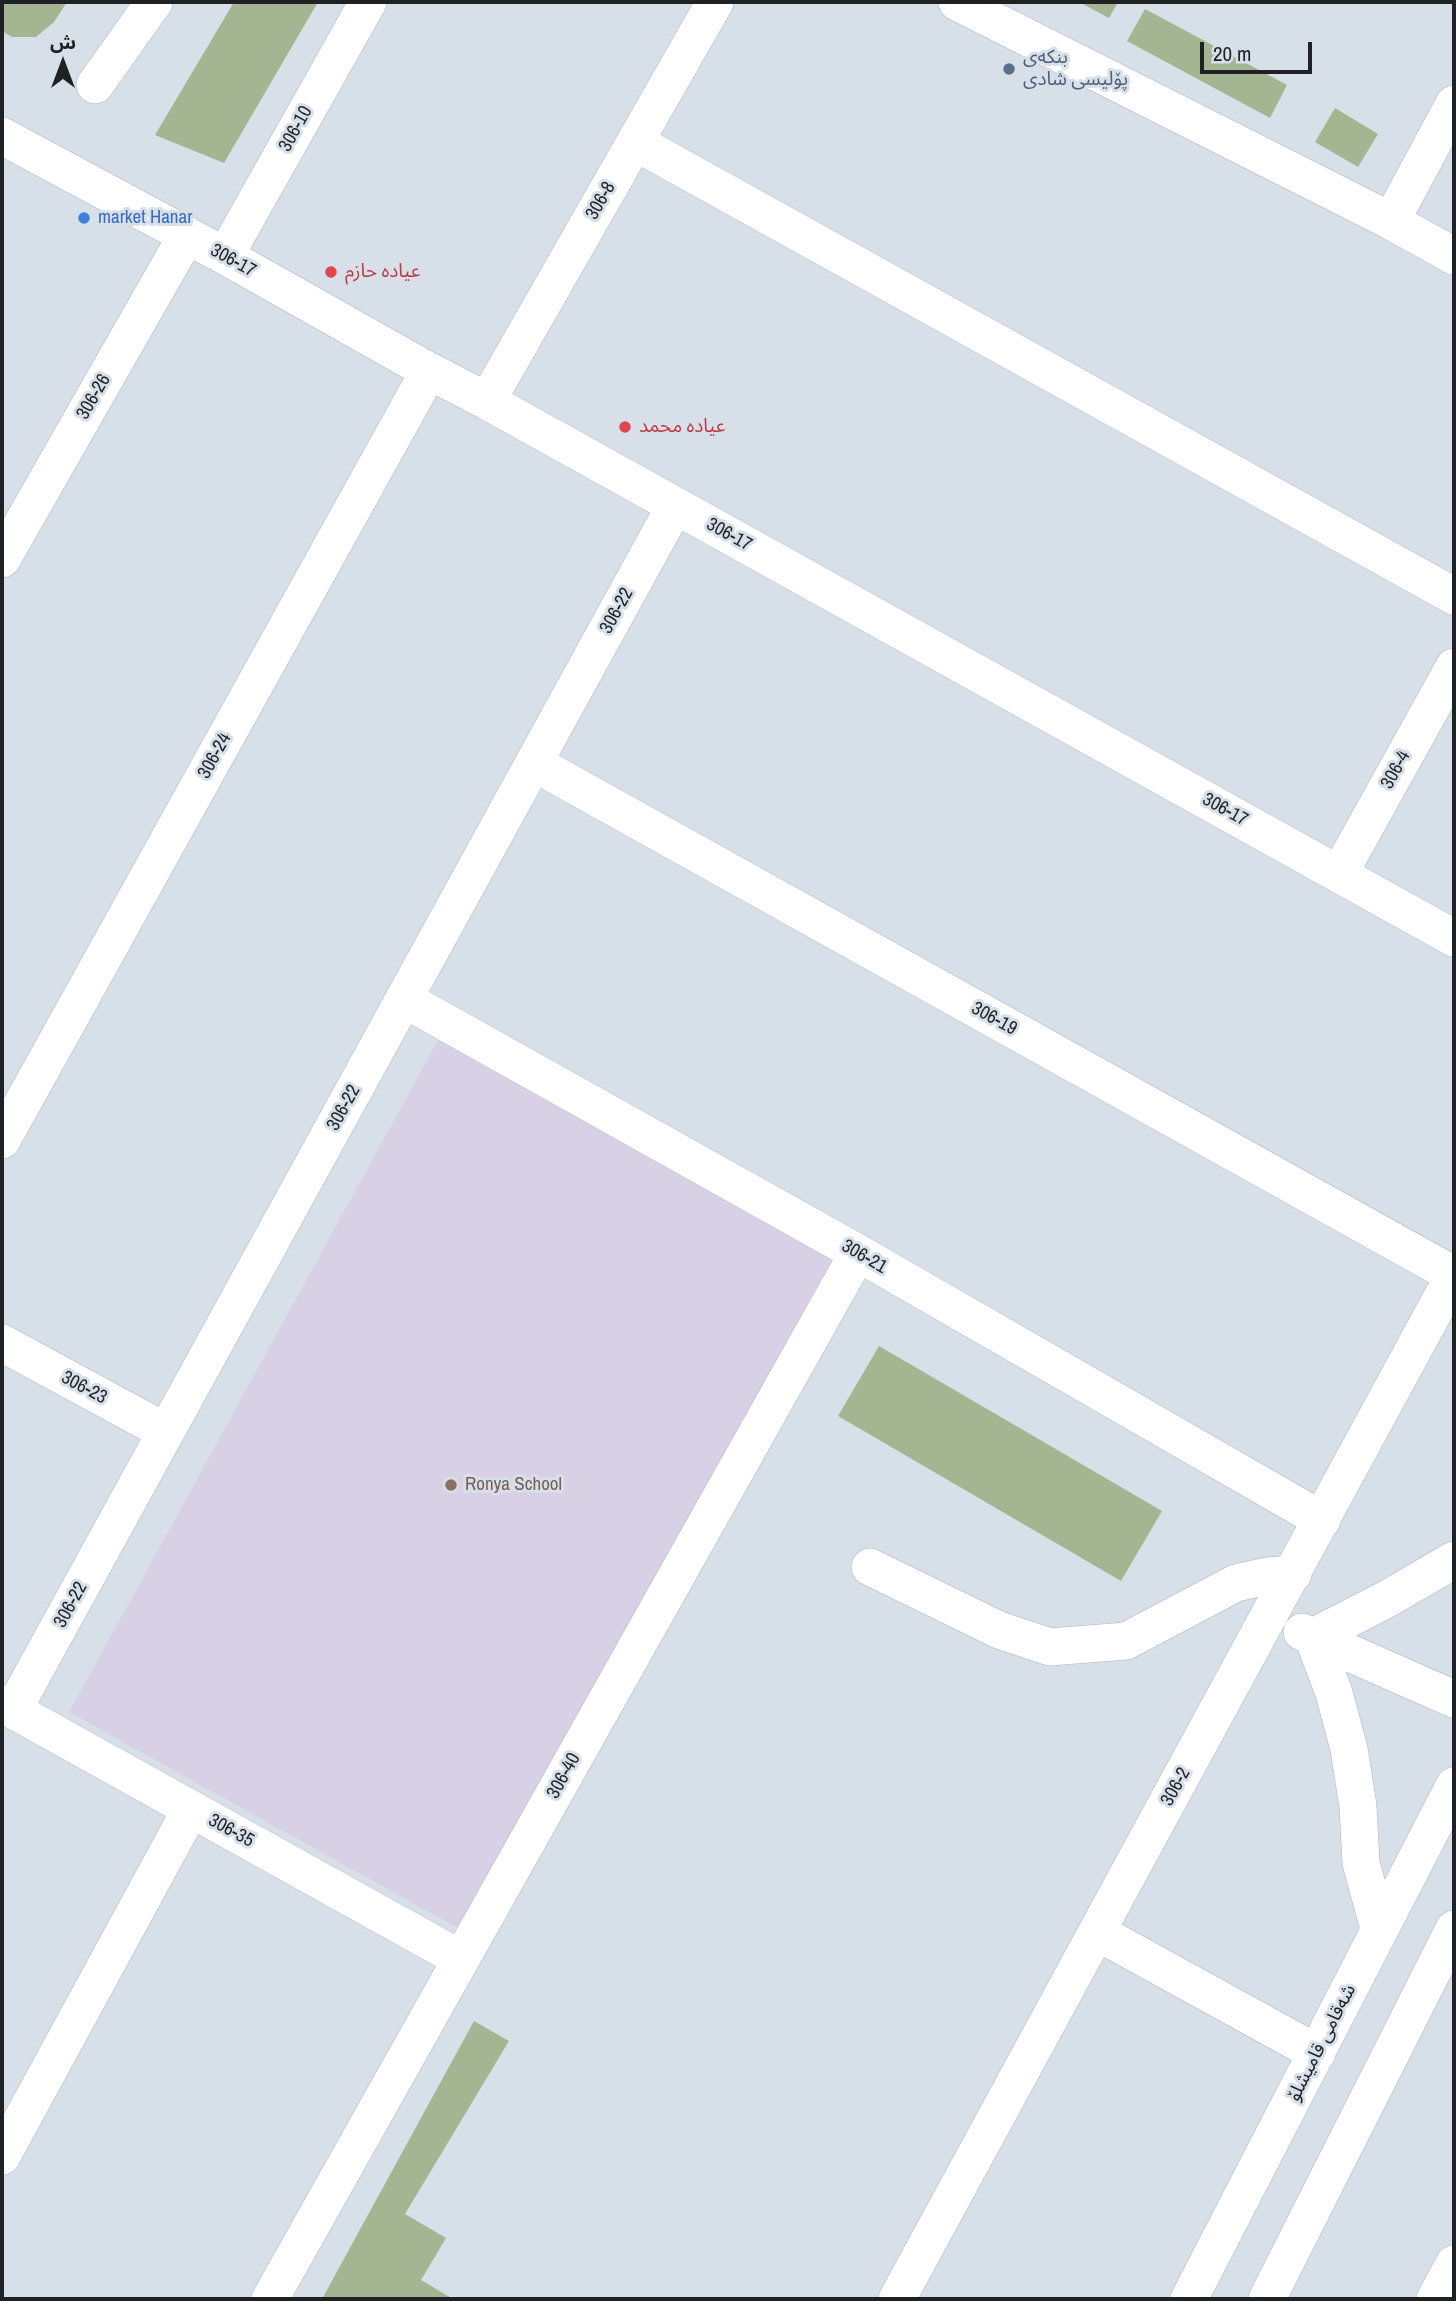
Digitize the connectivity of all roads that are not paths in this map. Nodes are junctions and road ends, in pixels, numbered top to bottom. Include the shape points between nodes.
1 (154, 2) edge
2 (368, 2) edge
3 (715, 2) edge
4 (957, 2) edge
5 (1013, 14) edge
6 (94, 85) dead end
7 (1454, 104) edge
8 (2, 136) edge
9 (635, 142) junction
10 (1391, 221) junction
11 (187, 235) junction
12 (225, 256) junction
13 (1454, 256) edge
14 (429, 371) junction
15 (487, 401) junction
16 (675, 506) junction
17 (2, 559) edge
18 (1454, 596) edge
19 (1454, 667) edge
20 (534, 763) junction
21 (1339, 874) junction
22 (1454, 938) edge
23 (404, 999) junction
24 (2, 1140) edge
25 (858, 1253) junction
26 (1454, 1275) edge
27 (2, 1343) edge
28 (166, 1432) junction
29 (1322, 1520) junction
30 (1454, 1560) edge
31 (870, 1567) dead end
32 (1293, 1574) junction
33 (1269, 1617) junction
34 (1313, 1637) junction
35 (1454, 1699) edge
36 (7, 1707) edge
37 (1454, 1786) edge
38 (191, 1809) junction
39 (1379, 1929) junction
40 (1454, 1929) edge
41 (1097, 1932) junction
42 (1446, 1953) edge
43 (461, 1959) junction
44 (1317, 2053) junction
45 (2, 2156) edge
46 (1454, 2264) edge
47 (270, 2299) edge
48 (897, 2299) edge
49 (1189, 2299) edge
50 (1267, 2299) edge
51 (1435, 2299) edge

1 - 6 street
2 - 12 street, 306-10
3 - 9 street, 306-8
4 - 5 street
5 - 10 street
7 - 10 street
8 - 11 street, 306-17
9 - 15 street, 306-8
9 - 18 street
10 - 13 street
11 - 12 street, 306-17
11 - 17 street, 306-26
12 - 14 street, 306-17
14 - 15 street, 306-17
14 - 24 street, 306-24
15 - 16 street, 306-17
16 - 20 street, 306-22
16 - 21 street, 306-17
19 - 21 street, 306-4
20 - 23 street, 306-22
20 - 26 street, 306-19
21 - 22 street, 306-17
23 - 25 street, 306-21
23 - 28 street, 306-22
25 - 29 street, 306-21
25 - 43 street, 306-40
26 - 29 street, 306-2
27 - 28 street, 306-23
28 - 36 street, 306-22
29 - 32 street, 306-2
30 - 34 street
31 - 32 street via 999,1630 1050,1647 1126,1641 1236,1583
32 - 33 street, 306-2
33 - 34 street
33 - 41 street, 306-2
34 - 35 street
34 - 39 street via 1349,1749 1361,1863
36 - 38 street, 306-35
37 - 39 street, شەقامی قامیشلۆ
38 - 43 street, 306-35
38 - 45 street
39 - 44 street, شەقامی قامیشلۆ
40 - 42 street
41 - 44 street
41 - 48 street, 306-2
42 - 50 street
43 - 47 street, 306-40
44 - 49 street, شەقامی قامیشلۆ
46 - 51 street

